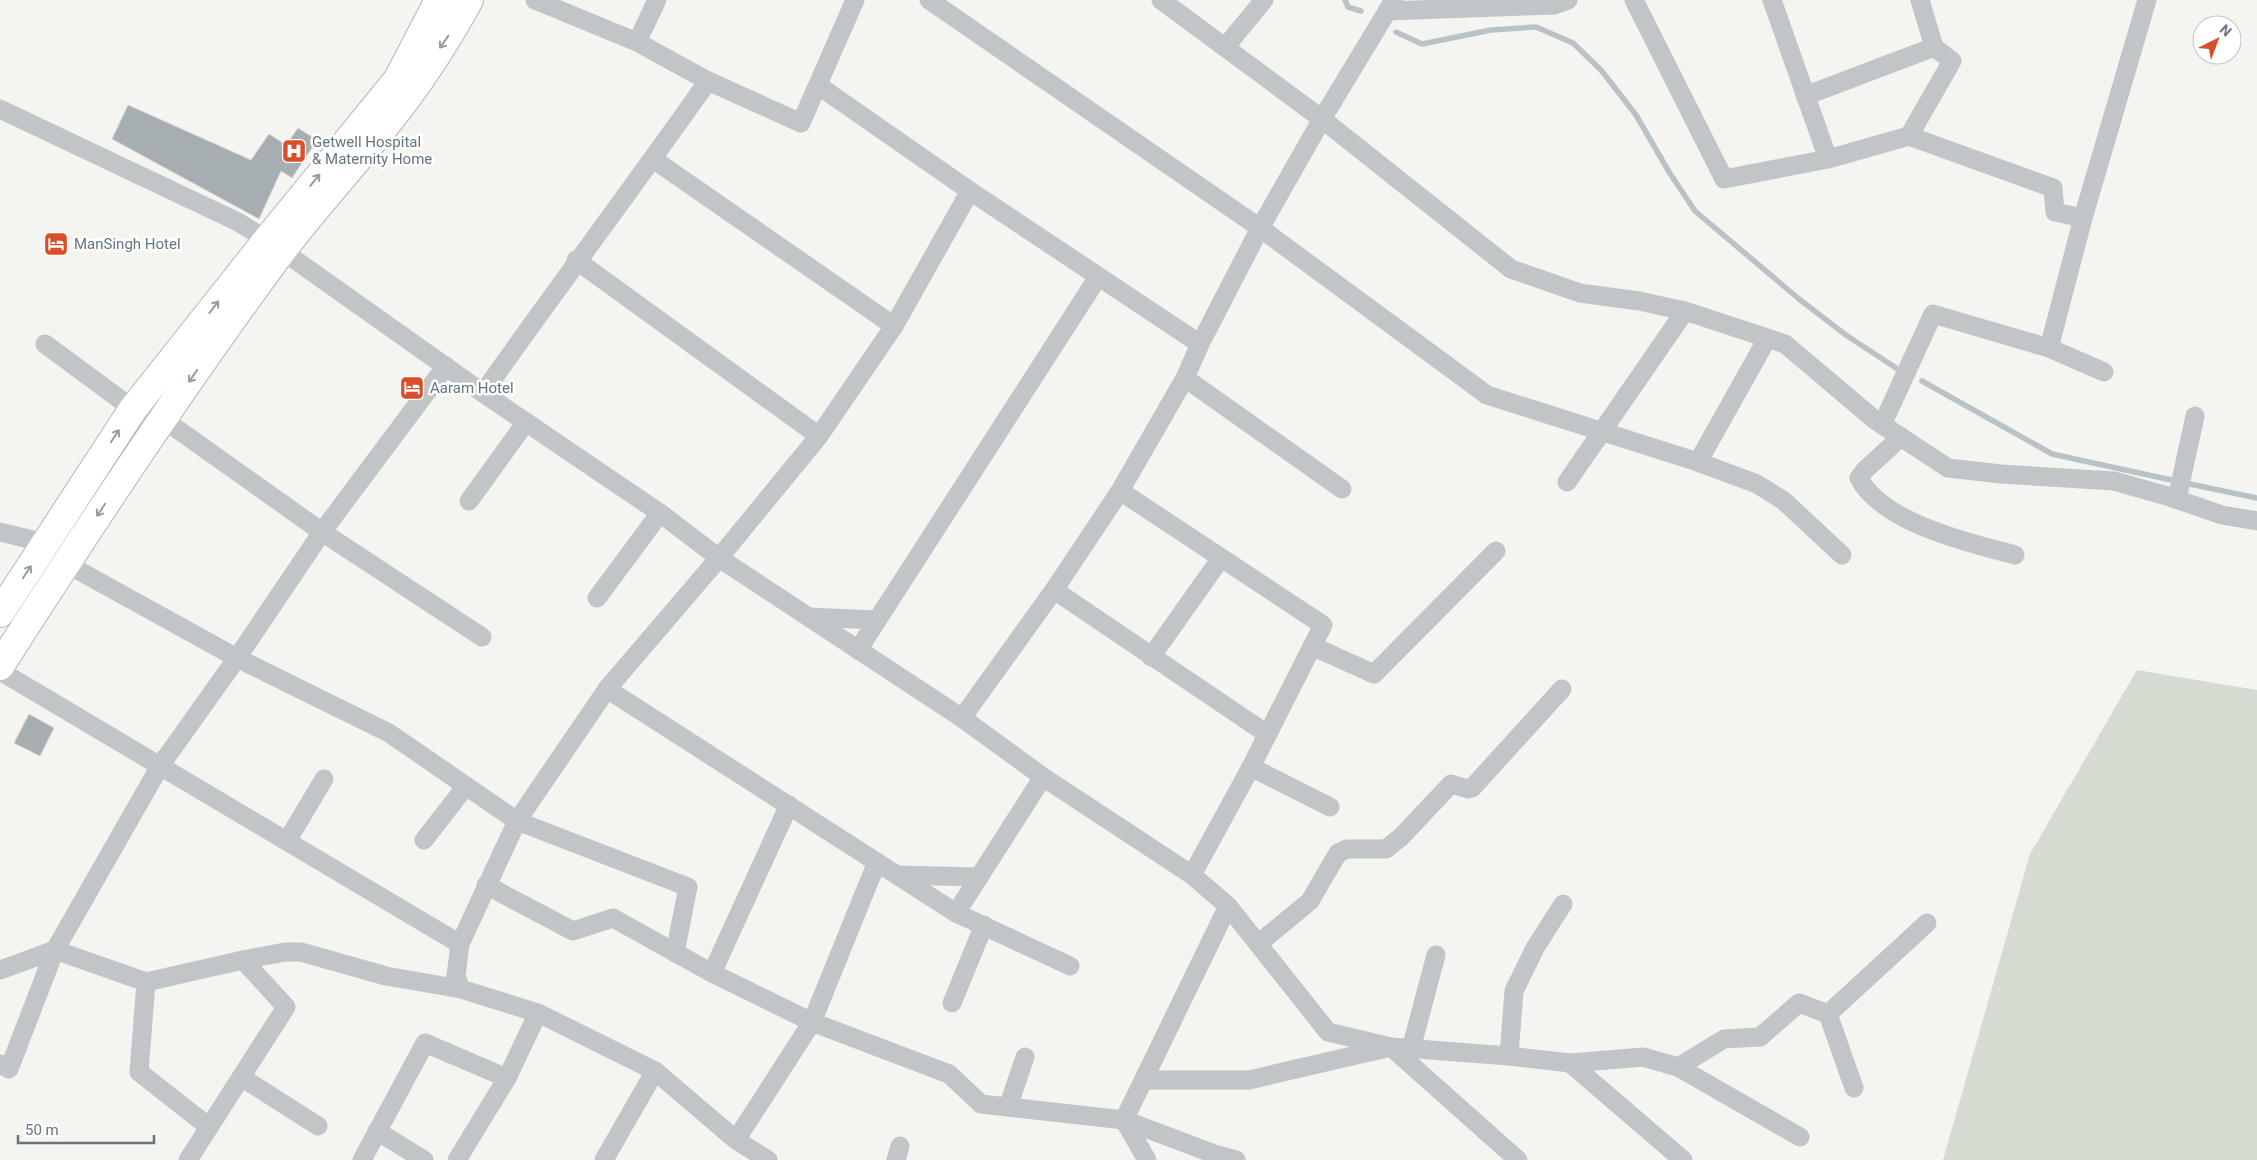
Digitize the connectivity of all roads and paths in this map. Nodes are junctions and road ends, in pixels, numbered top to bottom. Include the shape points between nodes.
1 (438, 0) edge
2 (470, 0) edge
3 (535, 0) edge
4 (657, 0) edge
5 (855, 0) edge
6 (930, 0) edge
7 (1161, 0) edge
8 (1264, 0) edge
9 (1568, 0) edge
10 (1634, 0) edge
11 (1772, 0) edge
12 (1920, 0) edge
13 (2142, 1) edge
14 (1391, 6) edge
15 (637, 42) junction
16 (1226, 46) junction
17 (1934, 47) junction
18 (708, 81) junction
19 (819, 86) junction
20 (1805, 96) junction
21 (0, 109) edge
22 (1322, 119) junction
23 (1909, 136) junction
24 (653, 159) junction
25 (1828, 160) junction
26 (970, 191) junction
27 (2083, 218) junction
28 (1260, 228) junction
29 (274, 245) junction
30 (576, 260) junction
31 (1098, 277) junction
32 (1685, 311) junction
33 (894, 326) junction
34 (1767, 339) junction
35 (45, 344) dead end
36 (1200, 344) junction
37 (2049, 348) junction
38 (446, 366) junction
39 (2104, 372) dead end
40 (1185, 378) junction
41 (483, 393) junction
42 (134, 409) junction
43 (2195, 416) dead end
44 (163, 419) junction
45 (526, 422) junction
46 (1882, 425) junction
47 (1601, 432) junction
48 (819, 436) junction
49 (1901, 437) junction
50 (1698, 462) junction
51 (1567, 482) dead end
52 (1342, 489) dead end
53 (1120, 491) junction
54 (2177, 499) junction
55 (469, 501) dead end
56 (660, 513) junction
57 (2257, 521) edge
58 (0, 532) edge
59 (322, 532) junction
60 (46, 543) junction
61 (1496, 551) dead end
62 (1842, 555) dead end
63 (2015, 555) dead end
64 (720, 558) junction
65 (1221, 558) junction
66 (65, 563) junction
67 (1054, 590) junction
68 (597, 598) dead end
69 (0, 613) edge
70 (808, 617) junction
71 (878, 620) junction
72 (482, 637) dead end
73 (1312, 646) junction
74 (858, 650) junction
75 (1151, 657) junction
76 (237, 658) junction
77 (0, 666) edge
78 (0, 671) edge
79 (607, 688) junction
80 (1562, 689) dead end
81 (962, 718) junction
82 (1267, 734) junction
83 (160, 766) junction
84 (1251, 767) junction
85 (1043, 777) junction
86 (324, 779) dead end
87 (466, 786) junction
88 (789, 805) junction
89 (1330, 807) dead end
90 (517, 821) junction
91 (424, 840) dead end
92 (287, 841) junction
93 (877, 862) junction
94 (898, 875) junction
95 (1192, 875) junction
96 (979, 877) junction
97 (486, 885) junction
98 (1562, 904) dead end
99 (1228, 906) junction
100 (956, 913) junction
101 (1927, 923) dead end
102 (984, 925) junction
103 (460, 944) junction
104 (1258, 944) junction
105 (55, 950) junction
106 (675, 953) junction
107 (1436, 955) dead end
108 (243, 960) junction
109 (1070, 966) dead end
110 (0, 970) edge
111 (712, 973) junction
112 (458, 977) junction
113 (146, 982) junction
114 (952, 1002) dead end
115 (538, 1013) junction
116 (1828, 1014) junction
117 (812, 1022) junction
118 (1391, 1047) junction
119 (1411, 1049) junction
120 (1509, 1056) junction
121 (1024, 1057) dead end
122 (1570, 1063) junction
123 (0, 1064) edge
124 (1678, 1067) junction
125 (655, 1071) junction
126 (241, 1077) junction
127 (507, 1078) junction
128 (1141, 1085) junction
129 (1854, 1088) dead end
130 (1008, 1107) junction
131 (1124, 1120) junction
132 (318, 1126) dead end
133 (209, 1127) junction
134 (743, 1128) junction
135 (377, 1131) junction
136 (1800, 1138) dead end
137 (194, 1158) edge
138 (362, 1160) edge
139 (424, 1160) edge
140 (456, 1160) edge
141 (604, 1160) edge
142 (768, 1160) edge
143 (1147, 1160) edge
144 (1236, 1160) edge
145 (1518, 1160) edge
146 (1683, 1160) edge

29 -> 1 street via 398,79
2 -> 29 street via 387,124
3 - 15 street
4 - 15 street
5 - 19 street
6 - 28 street
7 - 16 street
8 - 16 street
9 - 14 street via 1554,5
10 - 25 street via 1724,179
11 - 20 street
12 - 17 street
13 - 27 street
14 - 22 street
15 - 18 street
16 - 22 street
17 - 20 street
17 - 23 street via 1952,61
18 - 19 street via 800,123
18 - 24 street
19 - 26 street
20 - 25 street
21 - 29 street via 238,222
22 - 28 street
22 - 32 street via 1511,269 1580,293
23 - 25 street
23 - 27 street via 2053,188 2055,212
24 - 30 street
24 - 33 street
26 - 31 street
26 - 33 street
27 - 37 street
28 - 36 street
28 - 47 street via 1487,396
29 - 38 street
42 -> 29 street
29 -> 44 street
30 - 41 street
30 - 48 street
31 - 36 street
31 - 71 street
32 - 34 street
32 - 47 street
33 - 48 street
34 - 46 street via 1785,344
34 - 50 street
35 - 42 street
36 - 40 street
37 - 39 street
37 - 46 street via 1932,314
38 - 41 street
38 - 59 street
40 - 52 street
40 - 53 street
41 - 45 street
60 -> 42 street
43 - 54 street
44 - 59 street
44 -> 66 street
45 - 55 street
45 - 56 street
46 - 49 street
47 - 50 street
47 - 51 street
48 - 64 street
49 - 54 street via 1948,468 2114,481
49 - 63 street via 1859,478 1864,488 1896,514 1944,536
50 - 62 street via 1757,484 1784,501
53 - 65 street
53 - 67 street
54 - 57 street via 2222,515
56 - 64 street
56 - 68 street
58 - 60 street
59 - 72 street
59 - 76 street
69 -> 60 street
61 - 73 street via 1374,674
64 - 70 street
64 - 79 street
65 - 73 street via 1323,625
65 - 75 street
66 - 76 street
66 - 77 street
67 - 75 street
67 - 81 street
70 - 71 street
70 - 74 street
71 - 74 street
73 - 82 street
74 - 81 street
75 - 82 street
76 - 83 street
76 - 87 street via 389,733
78 - 83 street
79 - 88 street
79 - 90 street
80 - 104 street via 1472,788 1451,784 1386,850 1346,849 1338,853 1310,901
81 - 85 street
82 - 84 street
83 - 92 street
83 - 105 street
84 - 89 street
84 - 95 street
85 - 95 street
85 - 96 street
86 - 92 street
87 - 90 street
87 - 91 street
88 - 93 street
88 - 111 street
90 - 97 street
90 - 106 street via 688,887
92 - 103 street
93 - 94 street
93 - 117 street
94 - 96 street
94 - 100 street
95 - 99 street
96 - 100 street
97 - 103 street
97 - 106 street via 573,931 613,918
98 - 120 street via 1514,991
99 - 104 street
99 - 128 street
100 - 102 street
101 - 116 street
102 - 109 street
102 - 114 street
103 - 112 street
104 - 118 street via 1328,1032
105 - 110 street
105 - 113 street
105 - 123 street via 9,1069
106 - 111 street
107 - 119 street
108 - 112 street via 301,952 386,976
108 - 113 street
108 - 126 street via 286,1007
111 - 117 street
112 - 115 street
113 - 133 street via 139,1072
115 - 125 street
115 - 127 street
116 - 124 street via 1799,1003 1760,1037 1724,1039
116 - 129 street
117 - 130 street via 949,1074 981,1104
117 - 134 street
118 - 119 street
118 - 128 street via 1249,1080
118 - 145 street
119 - 120 street
120 - 122 street
121 - 130 street
122 - 124 street via 1643,1057
122 - 146 street
124 - 136 street
125 - 134 street
125 - 141 street
126 - 132 street
126 - 133 street
127 - 135 street via 425,1042
127 - 140 street
128 - 131 street
130 - 131 street
131 - 143 street
131 - 144 street
133 - 137 street
134 - 142 street
135 - 138 street
135 - 139 street

